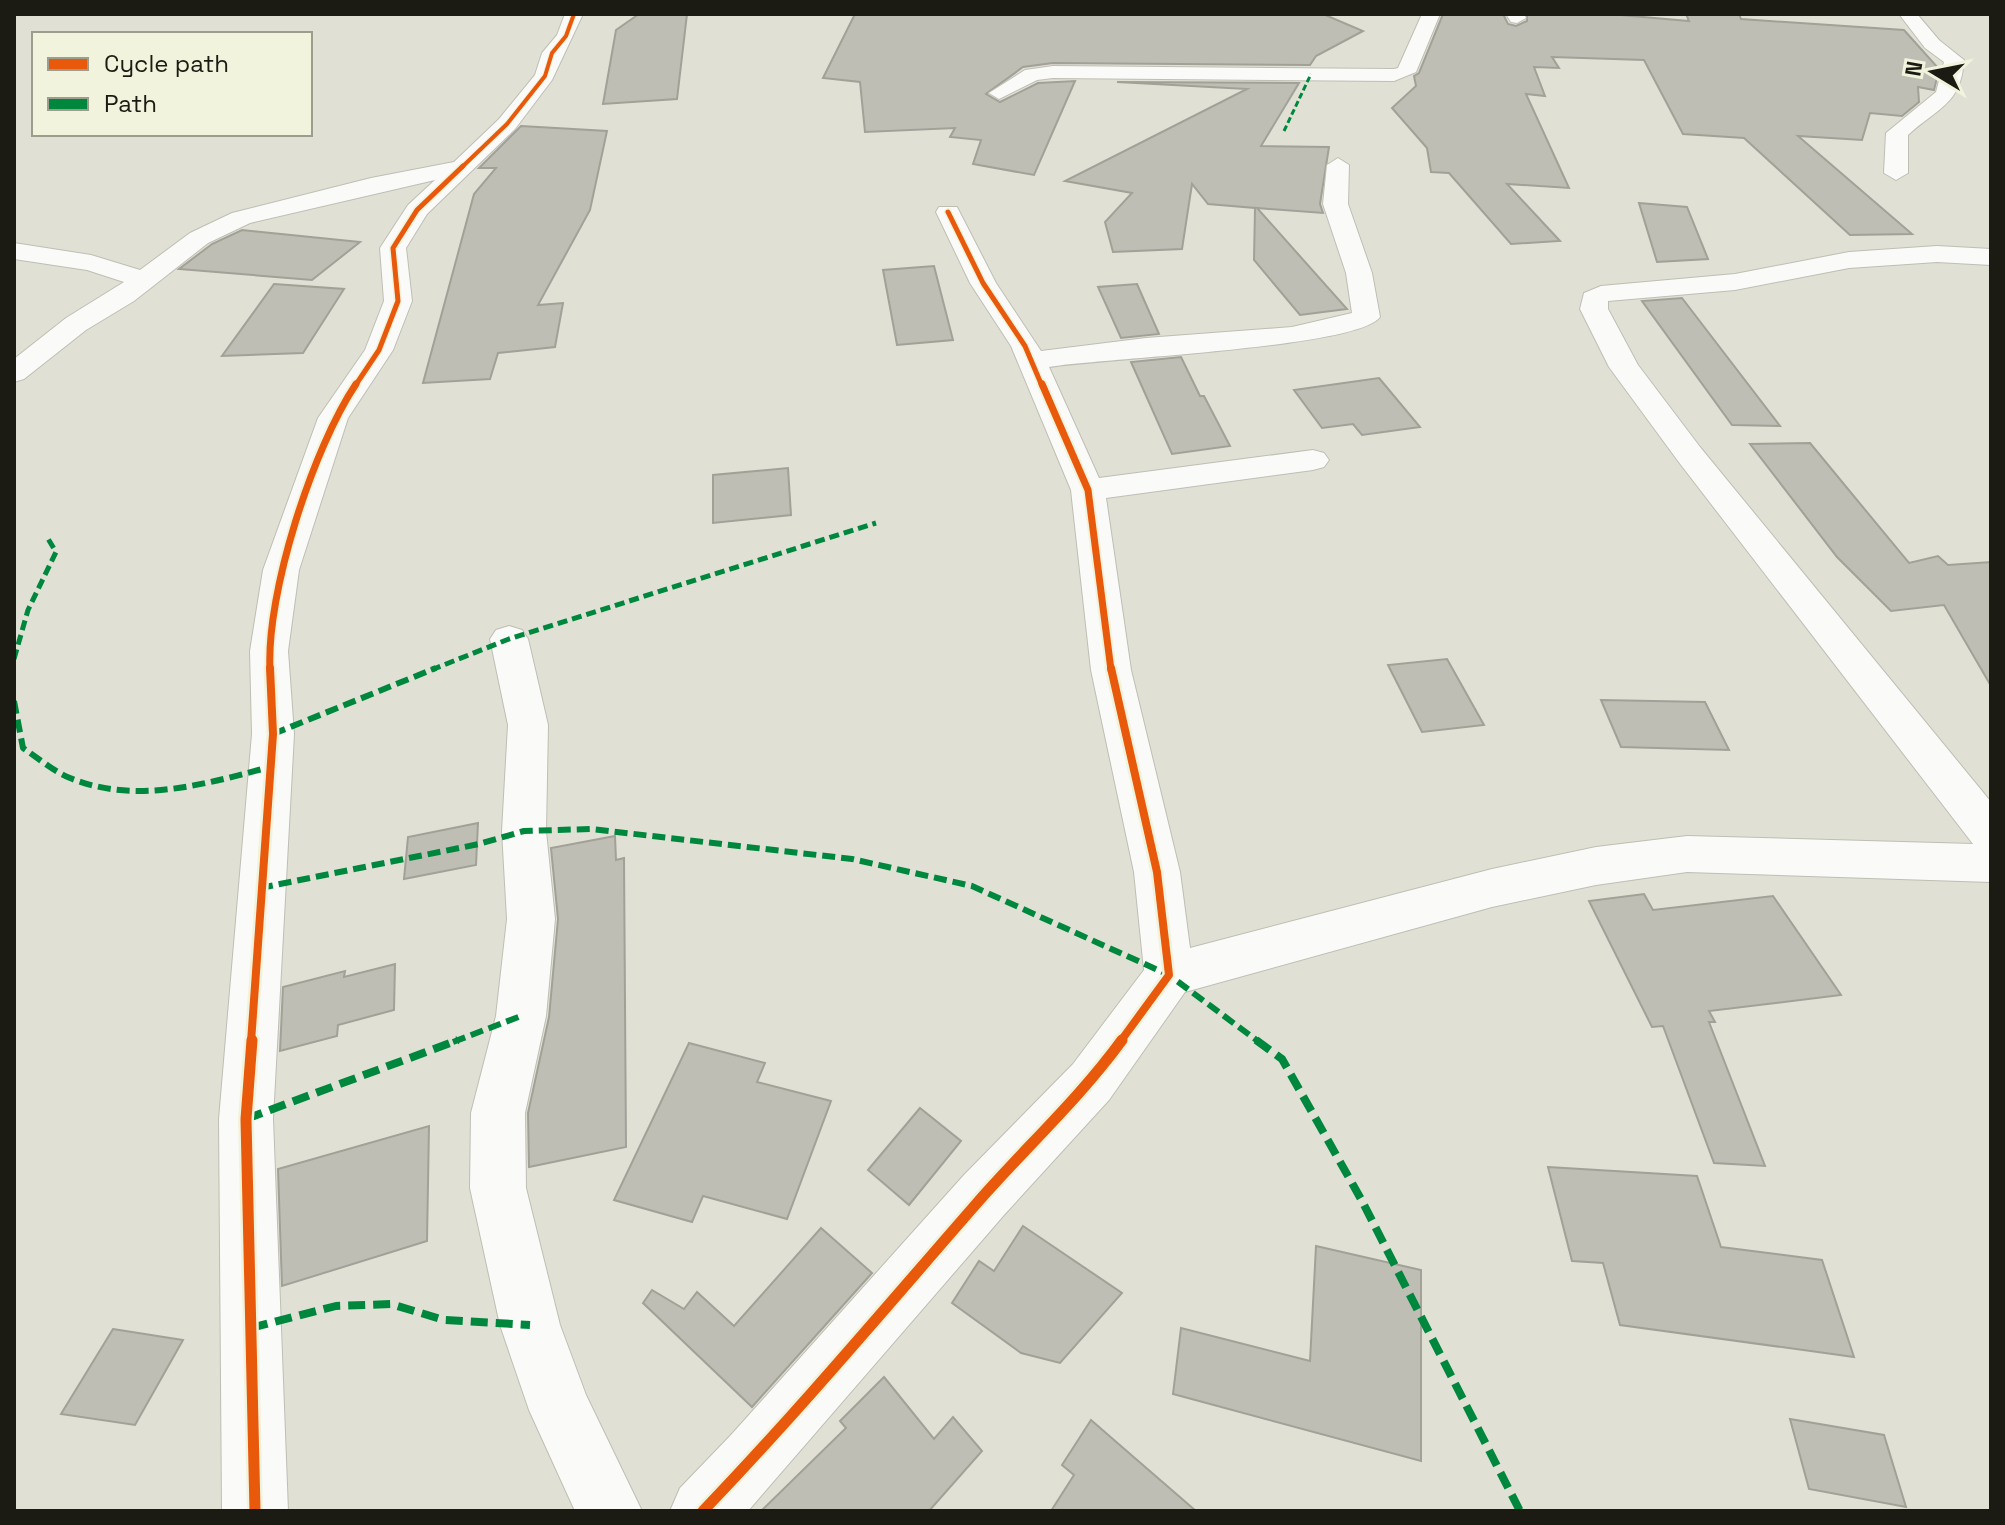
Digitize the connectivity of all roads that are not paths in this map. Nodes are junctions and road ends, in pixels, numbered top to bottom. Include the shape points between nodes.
1 (574, 14) edge
2 (1431, 14) edge
3 (1908, 14) edge
4 (999, 93) dead end
5 (1338, 165) dead end
6 (460, 168) junction
7 (1896, 173) dead end
8 (948, 212) dead end
9 (14, 251) edge
10 (1991, 257) edge
11 (143, 280) junction
12 (1031, 361) junction
13 (14, 373) edge
14 (1313, 460) dead end
15 (1088, 490) junction
16 (509, 639) dead end
17 (1991, 834) edge
18 (1991, 863) edge
19 (1169, 975) junction
20 (255, 1511) edge
21 (609, 1511) edge
22 (703, 1511) edge

1 - 6 street via 545,76 507,124
2 - 4 street via 1406,72 1394,75 1053,72 1032,74
3 - 7 street via 1932,44 1954,60 1954,76 1948,96 1897,133
5 - 12 street via 1332,179 1335,207 1358,267 1366,317 1299,335 1072,353
6 - 11 street via 241,218 199,238
6 - 20 street via 417,210 393,248 398,301 379,350 333,418 281,570 269,651 273,734 246,1119
8 - 12 street
9 - 11 street via 91,263
10 - 17 street via 1937,254 1849,260 1735,282 1601,294 1594,299 1594,309 1624,367 1689,454
11 - 13 street
12 - 15 street
14 - 15 street
15 - 19 street via 1111,670 1157,872
16 - 21 street via 528,725 524,831 531,919 521,1016 498,1113 498,1188 530,1325 560,1410
18 - 19 street via 1809,855 1657,858 1492,888
19 - 22 street via 1091,1082

